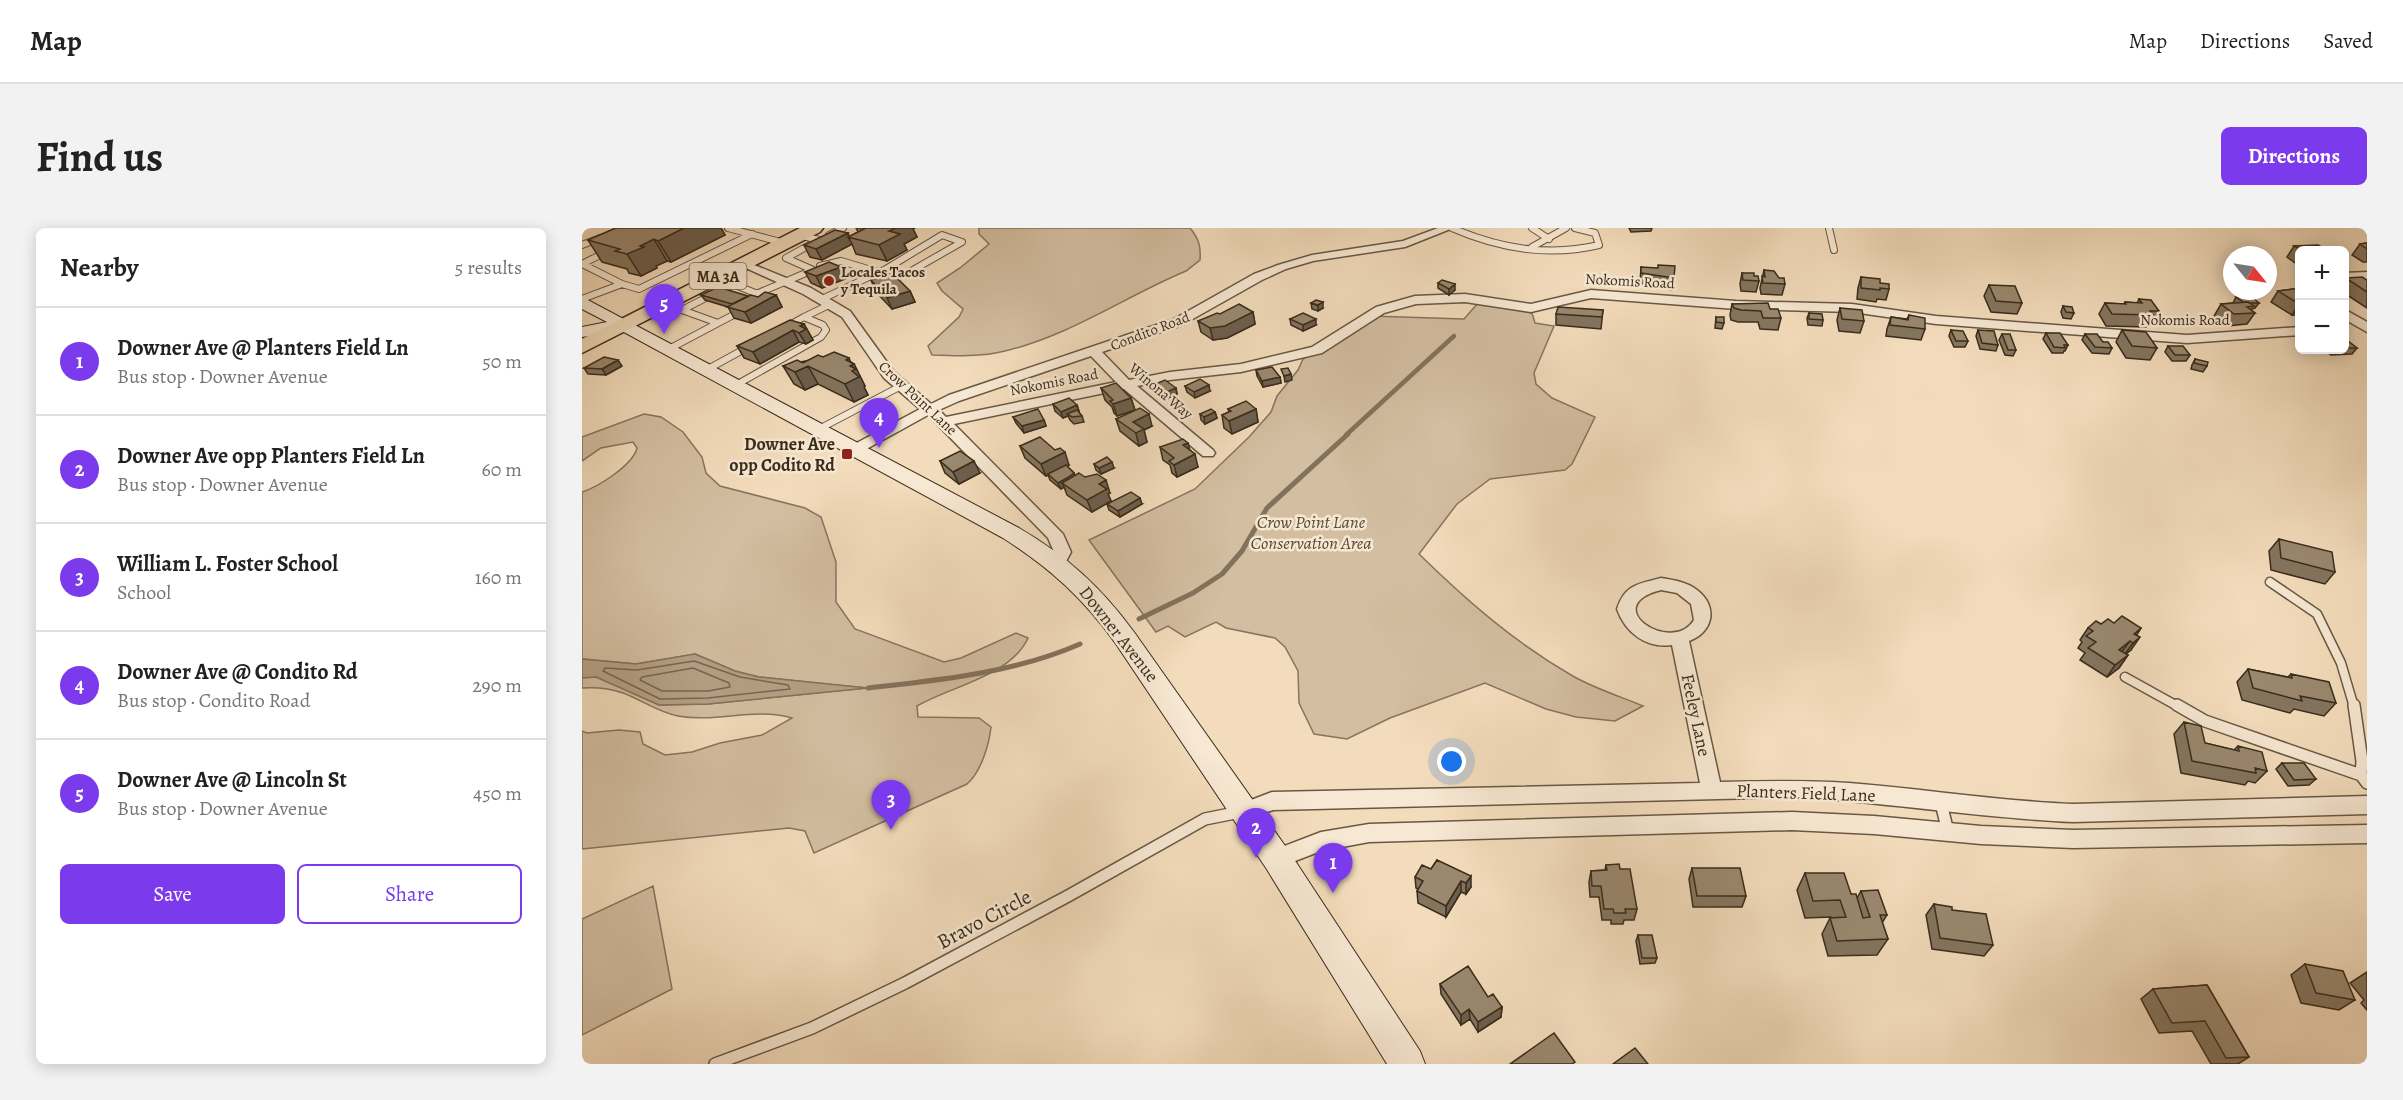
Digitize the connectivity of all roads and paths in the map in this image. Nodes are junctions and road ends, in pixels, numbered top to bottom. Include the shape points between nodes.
1 (728, 228) edge
2 (843, 228) edge
3 (1450, 228) edge
4 (1532, 228) edge
5 (1566, 228) edge
6 (1575, 228) edge
7 (1829, 228) edge
8 (752, 234) junction
9 (807, 234) edge
10 (605, 236) edge
11 (1549, 239) junction
12 (582, 245) edge
13 (619, 245) edge
14 (1532, 247) junction
15 (1834, 250) dead end
16 (582, 264) edge
17 (743, 264) junction
18 (886, 269) junction
19 (813, 270) junction
20 (878, 272) junction
21 (2367, 276) edge
22 (2349, 277) edge
23 (726, 280) junction
24 (784, 281) junction
25 (622, 284) junction
26 (756, 294) junction
27 (582, 301) edge
28 (826, 301) junction
29 (756, 303) edge
30 (660, 306) junction
31 (747, 308) edge
32 (682, 310) junction
33 (2349, 316) edge
34 (804, 317) junction
35 (718, 323) junction
36 (623, 325) junction
37 (2349, 326) edge
38 (2365, 326) edge
39 (2295, 331) edge
40 (582, 332) edge
41 (775, 333) edge
42 (582, 340) edge
43 (756, 343) edge
44 (582, 347) edge
45 (669, 349) junction
46 (1095, 352) junction
47 (708, 369) junction
48 (1126, 384) junction
49 (736, 385) junction
50 (901, 386) junction
51 (928, 409) junction
52 (945, 422) junction
53 (819, 429) junction
54 (856, 449) junction
55 (1208, 453) dead end
56 (1057, 563) junction
57 (2270, 582) dead end
58 (1680, 639) dead end
59 (2126, 677) dead end
60 (2364, 779) edge
61 (1712, 791) junction
62 (1941, 803) junction
63 (2367, 805) edge
64 (1245, 811) junction
65 (1948, 832) junction
66 (2367, 834) edge
67 (1277, 859) junction
68 (737, 1060) edge
69 (715, 1064) edge
70 (1407, 1064) edge

1 - 8 lane
2 - 9 lane
3 - 14 lane via 1482,241
3 - 46 street, Condito Road via 1405,244 1312,258 1282,267 1178,322
4 - 11 lane
5 - 11 lane
6 - 14 lane via 1595,234 1599,244 1560,251
7 - 15 lane
8 - 9 lane
8 - 25 lane via 639,289
9 - 17 main road, MA 3A
9 - 19 lane via 786,258
10 - 12 lane
11 - 14 lane
13 - 16 lane
16 - 25 lane
17 - 23 main road, MA 3A
17 - 24 street, Crow Point Lane
18 - 18 lane via 942,235 962,242 906,274
18 - 20 lane
19 - 20 lane via 841,261
19 - 24 lane
20 - 28 lane
21 - 22 street
23 - 26 lane
23 - 30 main road, MA 3A
23 - 32 lane
24 - 26 lane
24 - 28 street, Crow Point Lane
25 - 27 lane
26 - 29 lane via 765,298
27 - 36 street, Downer Avenue
28 - 34 lane
28 - 50 street, Crow Point Lane via 850,318 879,364
30 - 32 lane
30 - 36 main road, MA 3A
31 - 35 lane
32 - 35 lane
33 - 38 street
34 - 41 lane
34 - 49 lane via 823,325 826,330 821,337
35 - 45 lane
36 - 40 street
36 - 42 street
36 - 44 main road, MA 3A
36 - 45 street, Downer Avenue
37 - 38 street
39 - 48 street, Nokomis Road via 2187,339 1936,320 1852,308 1747,306 1591,294 1531,308 1481,299 1442,298 1415,300 1380,310 1304,355
43 - 47 lane
45 - 47 street, Downer Avenue
46 - 48 street, Winona Way
46 - 51 street, Condito Road
47 - 49 street, Downer Avenue
48 - 52 street, Nokomis Road
48 - 55 street, Winona Way
49 - 53 street, Downer Avenue
50 - 51 street, Crow Point Lane
50 - 53 lane
51 - 52 street, Crow Point Lane
51 - 54 street, Condito Road
52 - 56 street, Crow Point Lane via 1054,534 1064,550
53 - 54 street, Downer Avenue
54 - 56 street, Downer Avenue via 1011,533
56 - 64 street, Downer Avenue via 1106,612
57 - 60 lane via 2317,614 2341,663 2353,699
58 - 61 street, Feeley Lane
59 - 60 lane via 2205,721
61 - 62 street, Planters Field Lane via 1799,789
61 - 64 street, Planters Field Lane via 1272,801
62 - 63 street, Planters Field Lane via 2073,813
62 - 65 lane
64 - 67 street, Downer Avenue
64 - 68 lane, Bravo Circle via 1205,819 905,982
65 - 66 street, Planters Field Lane via 2073,839
65 - 67 street, Planters Field Lane via 1831,822 1754,821 1369,833 1323,840
67 - 70 street, Downer Avenue
68 - 69 lane, Bravo Circle

